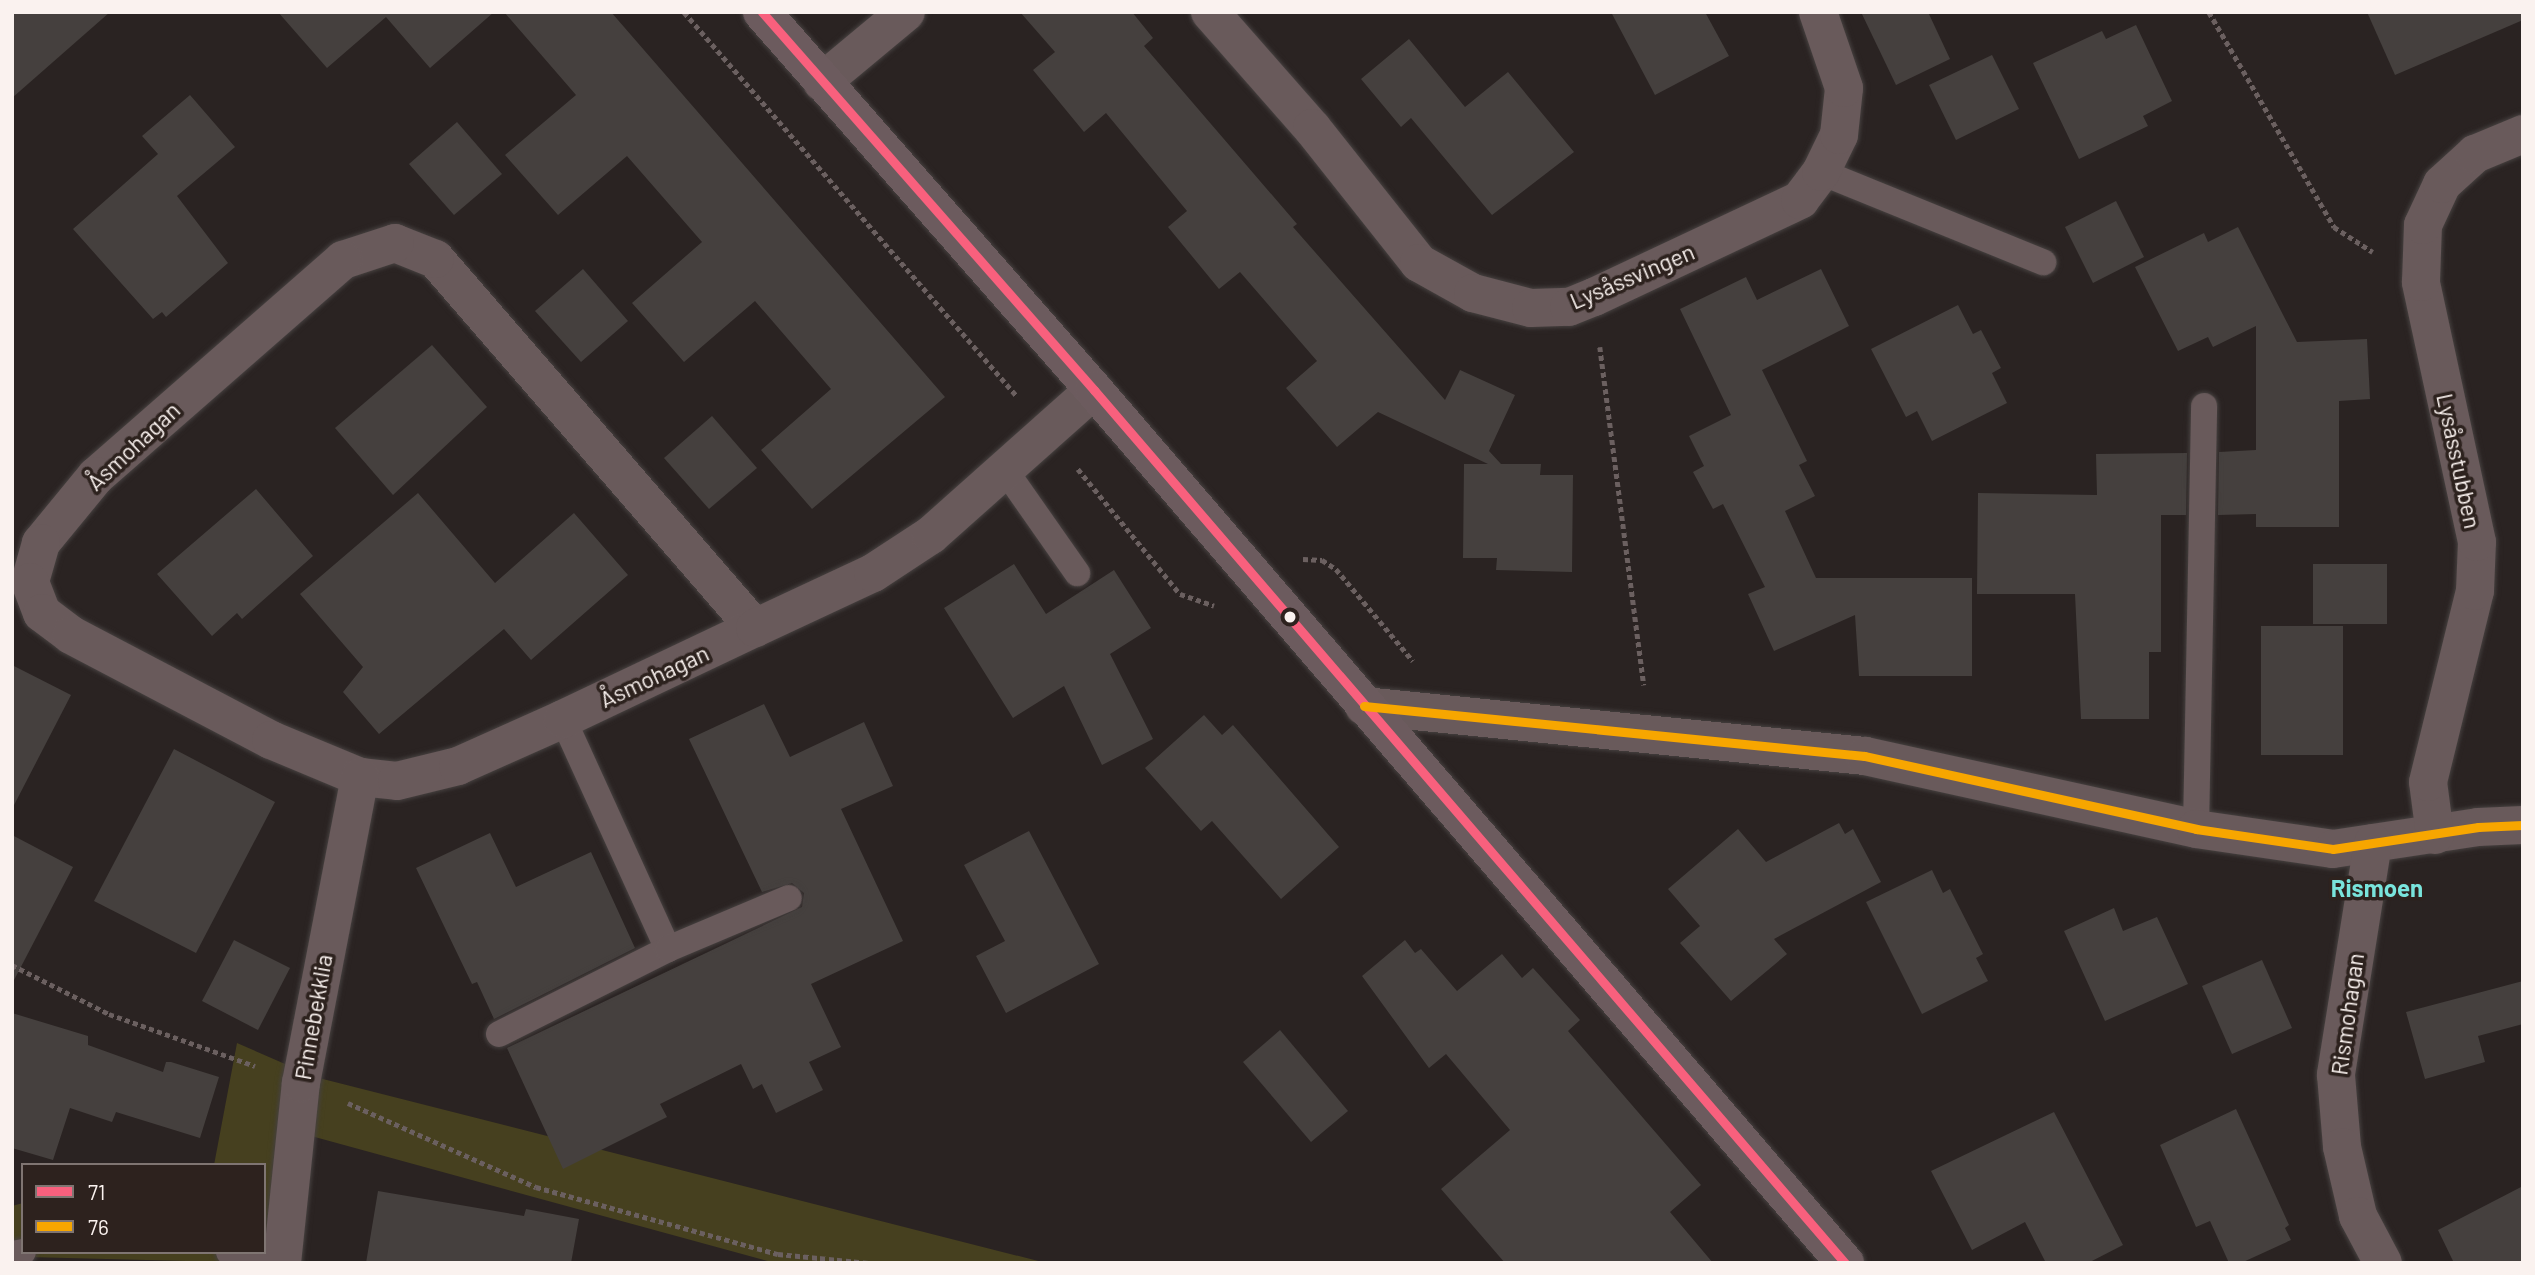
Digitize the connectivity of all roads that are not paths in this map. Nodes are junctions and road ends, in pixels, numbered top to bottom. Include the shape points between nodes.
1 (762, 12) edge
2 (906, 12) edge
3 (1210, 12) edge
4 (1818, 12) edge
5 (822, 82) junction
6 (2523, 134) edge
7 (1821, 172) junction
8 (2043, 262) dead end
9 (1094, 390) junction
10 (2204, 406) dead end
11 (1005, 470) junction
12 (1077, 573) dead end
13 (21, 582) edge
14 (755, 628) junction
15 (1364, 706) junction
16 (563, 719) junction
17 (360, 777) junction
18 (2523, 825) edge
19 (2196, 829) junction
20 (2435, 835) junction
21 (2374, 843) junction
22 (789, 898) dead end
23 (667, 949) junction
24 (499, 1034) dead end
25 (241, 1254) edge
26 (282, 1261) edge
27 (1845, 1263) edge
28 (2383, 1263) edge

1 - 5 main road
2 - 5 street
3 - 7 street, Lysåssvingen via 1312,128 1419,264 1473,293 1531,308 1569,307 1800,200
4 - 7 street, Lysåssvingen via 1844,88 1839,135
5 - 9 main road
6 - 20 street, Lysåsstubben via 2474,154 2442,184 2423,225 2421,282 2477,541 2474,590 2428,782
7 - 8 lane
9 - 11 street, Åsmohagan
9 - 15 main road
10 - 19 lane
11 - 12 lane
11 - 14 street, Åsmohagan via 931,535 873,573
13 - 14 street, Åsmohagan via 41,543 96,475 343,260 395,243 435,259
13 - 17 street, Åsmohagan via 42,613 71,635 271,740
14 - 16 street, Åsmohagan
15 - 19 street via 1865,756
15 - 27 main road
16 - 17 street, Åsmohagan via 458,766 397,781
16 - 23 lane
17 - 26 street, Pinnebekklia via 301,1083
18 - 20 street
19 - 21 street via 2333,849
20 - 21 street
21 - 28 street, Rismohagan via 2336,1075 2342,1147 2358,1216
22 - 23 lane
23 - 24 lane
25 - 26 lane, Pinnebekklia

